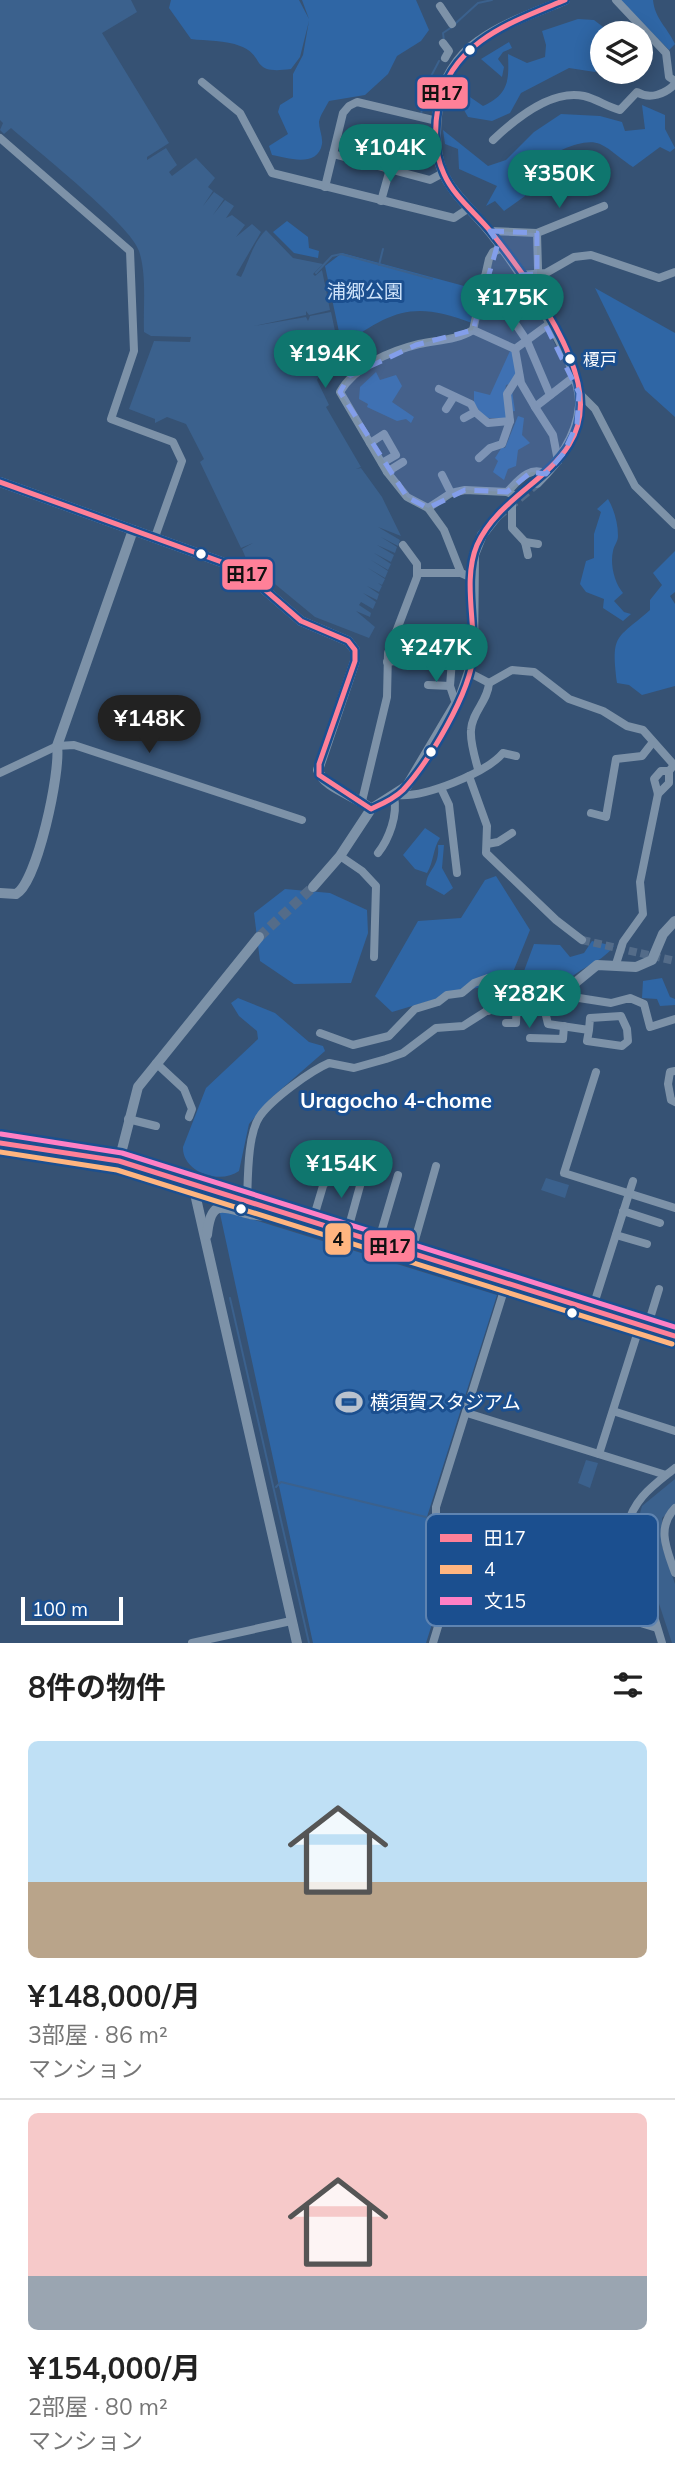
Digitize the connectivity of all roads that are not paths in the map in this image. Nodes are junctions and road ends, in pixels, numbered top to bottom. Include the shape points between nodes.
1 (565, 0) edge
2 (616, 0) edge
3 (440, 6) dead end
4 (452, 24) dead end
5 (443, 43) dead end
6 (444, 58) dead end
7 (202, 82) dead end
8 (675, 82) edge
9 (436, 121) junction
10 (0, 138) edge
11 (493, 140) dead end
12 (436, 145) junction
13 (333, 154) junction
14 (350, 159) junction
15 (390, 169) junction
16 (443, 173) junction
17 (325, 187) junction
18 (381, 201) junction
19 (604, 206) dead end
20 (469, 208) junction
21 (490, 231) junction
22 (537, 233) junction
23 (502, 248) junction
24 (675, 272) edge
25 (537, 274) junction
26 (521, 275) junction
27 (484, 277) junction
28 (539, 307) junction
29 (549, 324) junction
30 (473, 330) junction
31 (527, 341) junction
32 (515, 349) junction
33 (519, 375) junction
34 (575, 376) junction
35 (439, 389) dead end
36 (579, 393) junction
37 (550, 395) junction
38 (453, 398) junction
39 (535, 407) junction
40 (446, 409) dead end
41 (475, 412) junction
42 (464, 418) dead end
43 (510, 421) junction
44 (370, 443) junction
45 (502, 444) junction
46 (497, 455) dead end
47 (479, 458) dead end
48 (558, 461) junction
49 (403, 462) dead end
50 (382, 463) junction
51 (387, 472) junction
52 (546, 474) junction
53 (442, 475) dead end
54 (0, 482) edge
55 (537, 483) tunnel mouth
56 (508, 492) junction
57 (451, 493) junction
58 (428, 508) junction
59 (496, 517) tunnel mouth
60 (675, 525) edge
61 (133, 530) junction
62 (155, 537) junction
63 (525, 542) junction
64 (538, 544) dead end
65 (403, 545) dead end
66 (528, 555) dead end
67 (417, 573) junction
68 (461, 573) junction
69 (472, 578) junction
70 (474, 636) junction
71 (458, 637) dead end
72 (452, 660) junction
73 (473, 660) junction
74 (387, 662) junction
75 (470, 673) junction
76 (489, 683) junction
77 (428, 685) dead end
78 (450, 686) junction
79 (456, 704) junction
80 (653, 742) junction
81 (58, 746) junction
82 (516, 756) dead end
83 (478, 769) junction
84 (669, 771) junction
85 (0, 773) edge
86 (469, 776) junction
87 (441, 788) junction
88 (658, 794) junction
89 (396, 796) junction
90 (362, 800) junction
91 (370, 809) junction
92 (590, 813) dead end
93 (302, 820) dead end
94 (512, 833) dead end
95 (487, 844) junction
96 (378, 853) dead end
97 (340, 856) junction
98 (457, 873) dead end
99 (313, 887) tunnel mouth
100 (0, 893) edge
101 (675, 921) edge
102 (259, 937) tunnel mouth
103 (582, 940) tunnel mouth
104 (374, 957) dead end
105 (616, 964) junction
106 (575, 983) tunnel mouth
107 (517, 1002) junction
108 (547, 1002) joint
109 (488, 1010) joint
110 (675, 1019) edge
111 (506, 1023) dead end
112 (564, 1026) junction
113 (589, 1030) junction
114 (320, 1033) dead end
115 (530, 1038) dead end
116 (156, 1063) junction
117 (675, 1071) edge
118 (596, 1072) dead end
119 (675, 1101) edge
120 (189, 1117) dead end
121 (128, 1119) junction
122 (156, 1126) dead end
123 (0, 1143) edge
124 (119, 1161) junction
125 (436, 1166) dead end
126 (331, 1173) dead end
127 (363, 1175) dead end
128 (398, 1175) dead end
129 (633, 1181) dead end
130 (193, 1185) junction
131 (629, 1193) junction
132 (247, 1202) junction
133 (675, 1208) edge
134 (623, 1211) junction
135 (300, 1219) junction
136 (312, 1223) junction
137 (660, 1223) dead end
138 (347, 1233) junction
139 (616, 1235) junction
140 (378, 1243) junction
141 (206, 1244) junction
142 (647, 1244) dead end
143 (411, 1254) junction
144 (506, 1284) junction
145 (659, 1289) dead end
146 (592, 1310) junction
147 (644, 1326) junction
148 (675, 1336) edge
149 (613, 1411) junction
150 (467, 1413) junction
151 (675, 1431) edge
152 (599, 1454) junction
153 (675, 1468) edge
154 (666, 1475) junction
155 (675, 1508) edge
156 (436, 1514) edge
157 (630, 1514) edge
158 (675, 1572) edge
159 (291, 1621) junction
160 (438, 1626) edge
161 (650, 1626) edge
162 (657, 1628) joint
163 (192, 1643) edge
164 (297, 1643) edge
165 (433, 1643) edge
166 (662, 1643) edge

1 - 9 street via 468,49 444,84
2 - 8 street via 666,53 669,77
3 - 4 street
5 - 6 street via 449,51
7 - 17 street via 240,113 272,173
8 - 11 street via 656,95 638,92 620,110 568,94 538,106
9 - 12 street
9 - 13 street via 357,102 343,113
10 - 62 street via 130,251 134,351 111,419 173,442 182,461
12 - 14 street via 363,132 356,135
12 - 16 street
13 - 14 street
13 - 17 street
14 - 15 street
15 - 16 street via 430,180
15 - 18 street
16 - 20 street
17 - 18 street
18 - 20 street via 454,218
19 - 22 street
20 - 21 street
21 - 22 street
21 - 23 street
22 - 25 street
23 - 26 street
23 - 27 street via 493,252
24 - 25 street via 659,278 591,255 574,257
25 - 26 street
25 - 28 street
26 - 28 street
27 - 30 street
27 - 31 street
28 - 29 street
29 - 31 street
29 - 34 street
30 - 32 street
30 - 44 street via 416,345 349,376 340,392
31 - 32 street
31 - 37 street
32 - 33 street
33 - 39 street
33 - 43 street via 507,394
34 - 36 street
34 - 37 street
35 - 38 street
36 - 48 street via 577,424
36 - 60 street via 596,409 635,485
37 - 39 street
38 - 40 street
38 - 41 street via 471,404
39 - 48 street via 553,435
41 - 42 street
41 - 43 street via 488,423
43 - 45 street
44 - 50 street
44 - 50 street via 384,435 396,455
45 - 46 street
45 - 47 street
48 - 52 street
49 - 51 street
50 - 51 street
51 - 58 street via 407,497
52 - 55 street
52 - 56 street via 531,472
53 - 57 street
54 - 61 street
56 - 57 street via 465,489
56 - 63 street via 516,496 512,528
57 - 58 street
58 - 68 street via 444,530
59 - 69 street via 477,545
61 - 62 street
61 - 81 street
62 - 90 street via 241,569 301,621 352,644 355,661 318,770 324,780
63 - 64 street
63 - 66 street
65 - 67 street via 417,564
67 - 68 street
67 - 74 street
68 - 69 street
69 - 70 street
70 - 71 street
70 - 73 street
72 - 73 street
72 - 74 street via 429,657
72 - 78 street
73 - 75 street
74 - 90 street via 387,697
75 - 76 street
75 - 79 street
76 - 80 street via 512,670 534,672 569,699 643,730
76 - 83 street via 471,728
77 - 78 street
78 - 79 street
79 - 89 street via 407,786
80 - 84 street via 674,765
80 - 92 street via 642,756 617,759 606,817
81 - 85 street
81 - 93 street via 74,745
81 - 100 street via 60,761 50,813 26,885 16,894
82 - 83 street via 503,753
83 - 86 street
84 - 88 street via 669,783
84 - 88 street via 656,774
86 - 87 street
86 - 95 street via 487,826
87 - 89 street
87 - 98 street via 449,805
88 - 105 street via 640,882 643,914 622,942
89 - 91 street
89 - 96 street via 390,830
90 - 91 street
91 - 97 street
94 - 95 street
95 - 103 street via 491,859
97 - 99 street
97 - 104 street via 376,886
101 - 105 street via 663,934 652,960 636,967
102 - 116 street
105 - 106 street via 597,965
107 - 108 street
107 - 109 street via 503,1000
107 - 111 street via 516,1023
108 - 112 street via 548,1024
109 - 132 street via 463,1026 436,1028 404,1053 361,1068 329,1063 306,1077 258,1119
110 - 114 street via 650,1027 644,1004 633,999 605,1003 579,998 553,982 488,978 474,982 462,993 415,1009 390,1036 353,1045
112 - 113 street
112 - 115 street via 563,1039
113 - 113 street via 590,1018 621,1016 628,1041 622,1046 587,1041
116 - 120 street via 184,1089 192,1109
116 - 121 street via 138,1087
117 - 119 street via 670,1072 668,1084
118 - 131 street via 564,1173
121 - 122 street
121 - 124 street
123 - 124 street
124 - 130 street
125 - 143 street
126 - 136 street
127 - 138 street
128 - 140 street
129 - 131 street
130 - 132 street
130 - 141 street
131 - 133 street
131 - 134 street
132 - 135 street
134 - 137 street
134 - 139 street
135 - 136 street
135 - 141 street via 218,1208 209,1221
136 - 138 street
138 - 140 street
139 - 142 street
139 - 146 street
140 - 143 street
141 - 159 street
143 - 144 street
144 - 146 street
144 - 150 street
145 - 147 street
146 - 147 street
147 - 148 street
147 - 149 street
149 - 151 street
149 - 152 street
150 - 152 street
150 - 156 street
152 - 154 street
153 - 154 street
154 - 157 street via 639,1498
155 - 158 street via 664,1529
159 - 163 street
159 - 164 street
160 - 165 street
161 - 162 street
162 - 166 street

